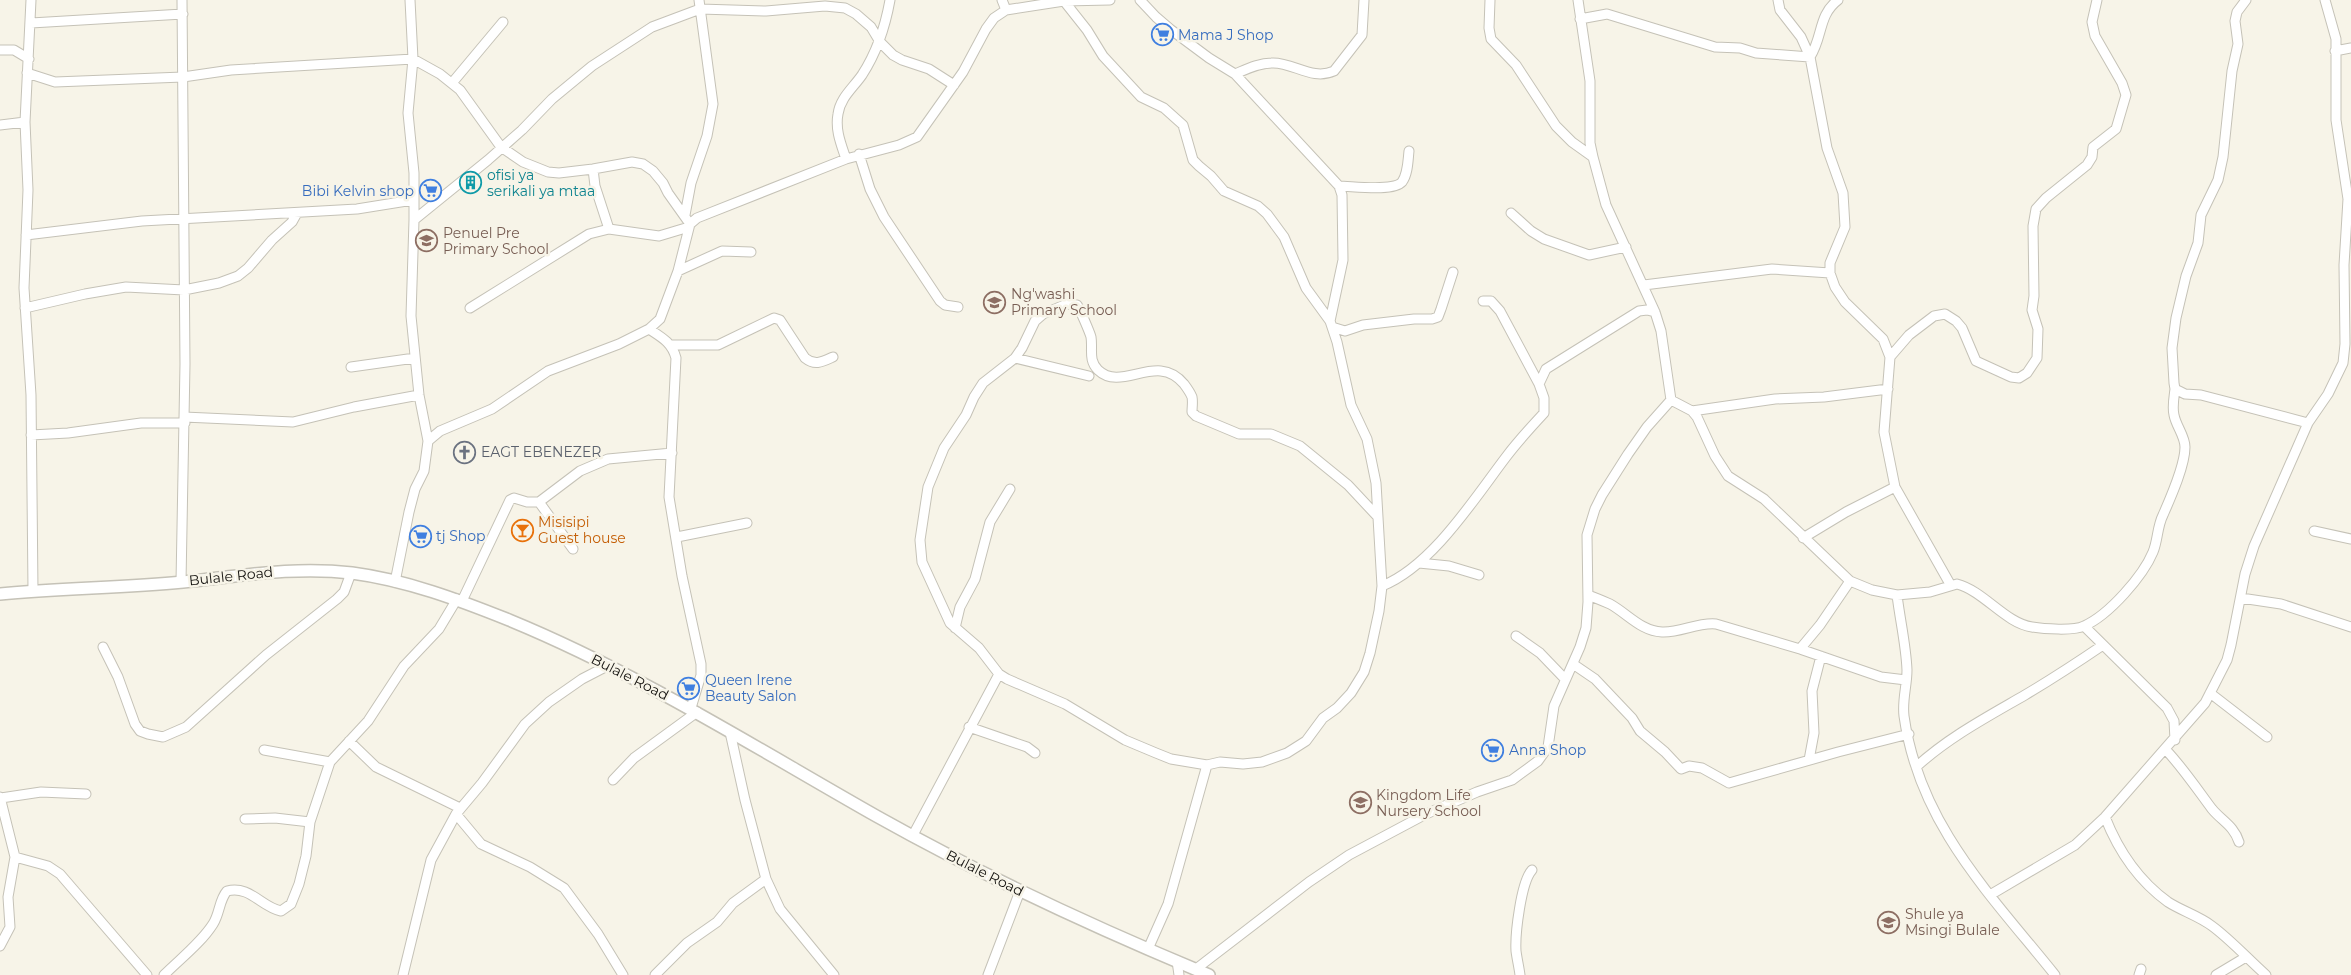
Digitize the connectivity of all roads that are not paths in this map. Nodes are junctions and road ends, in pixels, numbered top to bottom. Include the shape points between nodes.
1 (31, 0) edge
2 (182, 0) edge
3 (410, 0) edge
4 (890, 0) edge
5 (1002, 0) edge
6 (1110, 0) edge
7 (1140, 0) edge
8 (1364, 0) edge
9 (1490, 0) edge
10 (1578, 0) edge
11 (1778, 0) edge
12 (1838, 0) edge
13 (2097, 0) edge
14 (2246, 0) edge
15 (2325, 0) edge
16 (1064, 1) edge
17 (809, 3) edge
18 (699, 4) edge
19 (1006, 10) junction
20 (183, 14) junction
21 (1580, 18) junction
22 (503, 22) dead end
23 (31, 24) junction
24 (880, 42) junction
25 (2351, 48) edge
26 (0, 50) edge
27 (2335, 51) junction
28 (1810, 57) junction
29 (29, 59) junction
30 (413, 59) junction
31 (27, 73) junction
32 (1234, 74) junction
33 (183, 77) junction
34 (452, 83) junction
35 (954, 85) junction
36 (25, 122) junction
37 (0, 125) edge
38 (501, 147) junction
39 (1409, 151) dead end
40 (859, 154) junction
41 (1593, 157) junction
42 (846, 159) junction
43 (592, 169) junction
44 (1339, 186) junction
45 (413, 200) junction
46 (298, 213) junction
47 (1511, 213) dead end
48 (685, 215) junction
49 (184, 220) junction
50 (414, 220) junction
51 (689, 225) junction
52 (609, 230) junction
53 (26, 235) junction
54 (1626, 247) junction
55 (751, 252) dead end
56 (678, 271) junction
57 (1453, 272) dead end
58 (1830, 273) junction
59 (1644, 285) junction
60 (184, 290) junction
61 (1483, 302) dead end
62 (958, 307) dead end
63 (25, 308) junction
64 (470, 308) dead end
65 (1655, 312) junction
66 (1331, 324) junction
67 (649, 329) junction
68 (1345, 331) junction
69 (1336, 339) junction
70 (671, 345) junction
71 (2348, 355) edge
72 (1890, 357) junction
73 (414, 358) junction
74 (833, 358) dead end
75 (1014, 358) junction
76 (351, 367) dead end
77 (1089, 376) dead end
78 (1539, 384) junction
79 (1888, 389) junction
80 (2175, 389) junction
81 (419, 395) junction
82 (1671, 400) junction
83 (1692, 411) junction
84 (184, 420) junction
85 (2308, 423) junction
86 (30, 435) junction
87 (428, 441) junction
88 (672, 452) junction
89 (1895, 487) junction
90 (1010, 489) dead end
91 (539, 502) junction
92 (1377, 516) junction
93 (747, 523) dead end
94 (2314, 531) dead end
95 (677, 536) junction
96 (1804, 538) junction
97 (2351, 539) edge
98 (573, 549) dead end
99 (1419, 562) junction
100 (351, 573) junction
101 (1479, 575) dead end
102 (1850, 581) junction
103 (181, 582) junction
104 (396, 582) junction
105 (1950, 584) junction
106 (1382, 586) junction
107 (33, 590) junction
108 (0, 594) edge
109 (1588, 595) junction
110 (1897, 595) junction
111 (2241, 598) junction
112 (460, 600) junction
113 (2084, 626) junction
114 (955, 628) junction
115 (2351, 628) edge
116 (1516, 636) dead end
117 (2103, 645) junction
118 (104, 647) dead end
119 (1800, 649) junction
120 (1821, 656) junction
121 (1573, 664) junction
122 (609, 665) junction
123 (999, 674) junction
124 (1565, 679) junction
125 (1906, 680) junction
126 (2210, 693) junction
127 (694, 710) junction
128 (969, 728) junction
129 (730, 732) junction
130 (1909, 734) junction
131 (2266, 737) dead end
132 (2175, 740) junction
133 (349, 741) junction
134 (264, 750) dead end
135 (2166, 750) junction
136 (1035, 753) dead end
137 (1809, 760) junction
138 (330, 762) junction
139 (1207, 765) junction
140 (1916, 768) junction
141 (613, 780) dead end
142 (86, 794) dead end
143 (0, 798) edge
144 (458, 811) junction
145 (2105, 817) junction
146 (245, 819) dead end
147 (310, 822) junction
148 (913, 835) junction
149 (2239, 842) dead end
150 (15, 858) junction
151 (1532, 870) dead end
152 (766, 879) junction
153 (1020, 891) junction
154 (1990, 895) junction
155 (0, 946) edge
156 (1148, 949) junction
157 (2246, 957) junction
158 (1177, 961) junction
159 (1196, 970) junction
160 (147, 975) edge
161 (164, 975) edge
162 (403, 975) edge
163 (623, 975) edge
164 (655, 975) edge
165 (834, 975) edge
166 (988, 975) edge
167 (1179, 975) edge
168 (1209, 975) edge
169 (1520, 975) edge
170 (2055, 975) edge
171 (2216, 975) edge
172 (2266, 975) edge

1 - 23 street
2 - 20 street
3 - 30 street
4 - 24 street
5 - 19 street
6 - 16 street
7 - 32 street via 1170,29
8 - 32 street via 1362,35 1334,71 1315,74 1273,62
9 - 41 street via 1491,39 1516,65 1556,126
10 - 21 street
11 - 28 street via 1780,10 1801,37
12 - 28 street via 1826,12
13 - 72 street via 2092,26 2124,88 2124,105 2116,130 2093,147 2087,165 2036,210 2032,310 2038,329 2036,362 2019,378 1984,366 1973,357 1962,328 1945,314 1934,316 1909,335
14 - 80 street via 2235,21 2238,44 2218,180 2201,215 2198,242 2176,318 2172,348
15 - 27 street via 2336,35
16 - 19 street
16 - 66 street via 1104,56 1141,97 1164,108 1183,125 1193,160 1224,191 1258,206 1267,214 1284,237 1306,288
17 - 18 street via 766,11
17 - 24 street via 834,6 856,14 871,27
18 - 38 street via 652,27 592,66
18 - 48 street via 713,104
19 - 35 street via 986,29
20 - 23 street
20 - 33 street
21 - 28 street via 1607,14 1719,48
21 - 41 street via 1590,81
22 - 34 street
23 - 29 street
24 - 35 street via 902,60 929,68
24 - 42 street via 870,63 839,108 838,134
25 - 27 street
26 - 29 street via 14,50
27 - 71 street via 2336,120 2348,199 2344,265
28 - 58 street via 1826,148 1841,182 1846,216 1844,232 1830,263
29 - 31 street
30 - 33 street via 231,70
30 - 34 street
30 - 45 street via 408,113 414,173
31 - 33 street via 48,82
31 - 36 street
32 - 44 street
33 - 49 street
34 - 38 street
35 - 40 street via 917,137 899,145
36 - 37 street
36 - 53 street via 28,159
38 - 43 street via 523,162 548,172
38 - 50 street
39 - 44 street via 1403,180 1398,185 1384,188
40 - 42 street
40 - 62 street via 870,189 884,216 940,301
41 - 54 street via 1606,205
42 - 51 street via 732,203 697,218
43 - 48 street via 632,162 644,164 663,182
43 - 52 street
44 - 66 street via 1343,202 1344,252
45 - 46 street via 357,209
45 - 50 street
46 - 49 street
46 - 60 street via 238,276
47 - 54 street via 1544,239 1589,255
48 - 51 street
49 - 53 street via 142,221
49 - 60 street
50 - 73 street via 411,316
51 - 52 street via 659,236
51 - 56 street
52 - 64 street via 589,234
53 - 63 street
54 - 59 street
55 - 56 street via 722,251
56 - 67 street via 660,319
57 - 68 street via 1438,316 1363,325
58 - 59 street via 1772,269
58 - 72 street via 1845,302 1883,339
59 - 65 street
60 - 63 street via 126,287
60 - 84 street
61 - 78 street via 1491,301 1500,311
63 - 86 street via 31,395
65 - 78 street via 1639,311 1557,361 1542,372
65 - 82 street via 1661,331
66 - 68 street
66 - 69 street
67 - 70 street
67 - 87 street via 548,371 492,409 440,431
68 - 69 street
69 - 92 street via 1351,405 1368,439 1376,483
70 - 74 street via 718,345 774,318 780,320 811,363
70 - 88 street via 676,358
71 - 85 street
72 - 79 street
73 - 76 street
73 - 81 street
75 - 77 street
75 - 92 street via 1035,321 1043,314 1067,304 1078,305 1091,338 1093,362 1102,373 1112,377 1158,370 1174,374 1190,392 1192,412 1196,416 1239,434 1271,434 1300,446 1348,485
75 - 114 street via 984,383 974,397 944,448 928,487 920,540 922,562 945,616
78 - 99 street via 1544,398 1544,413 1514,446 1433,550
79 - 83 street via 1775,399
79 - 89 street via 1884,432
80 - 85 street
80 - 113 street via 2174,413 2185,450 2172,496 2159,524 2153,552 2138,578 2120,598
81 - 84 street via 294,422
81 - 87 street
82 - 83 street
82 - 109 street via 1628,454 1596,509 1588,535
83 - 96 street via 1728,476 1754,491
84 - 86 street
84 - 103 street
85 - 111 street via 2249,557
86 - 107 street
87 - 104 street via 424,471 409,512
88 - 91 street via 608,459 580,471
88 - 95 street via 668,484
89 - 96 street
89 - 105 street
90 - 114 street via 990,522 975,579 960,607
91 - 98 street
91 - 112 street via 510,500
92 - 106 street
93 - 95 street
94 - 97 street
95 - 127 street via 701,664
96 - 102 street
99 - 101 street
99 - 106 street via 1395,581
100 - 103 street, Bulale Road via 264,571
100 - 104 street, Bulale Road
100 - 118 street via 344,592 337,599 266,654 186,728 163,737 140,731 134,724
102 - 110 street
102 - 119 street
103 - 107 street, Bulale Road
104 - 112 street, Bulale Road
105 - 110 street via 1930,592
105 - 113 street via 1965,586 2031,627
106 - 139 street via 1380,611 1364,672 1352,692 1323,718 1306,741 1262,762
107 - 108 street, Bulale Road
109 - 119 street via 1610,604 1653,631 1716,624
109 - 121 street via 1586,628
110 - 125 street
111 - 115 street via 2281,604
111 - 126 street via 2227,660
112 - 122 street, Bulale Road
112 - 133 street via 439,629 404,666 368,721
113 - 117 street
114 - 123 street via 979,648
116 - 124 street via 1540,653
117 - 132 street via 2167,708 2174,721
117 - 140 street via 1976,722 1934,751
119 - 120 street
120 - 125 street via 1882,677
120 - 137 street via 1812,691 1814,733
121 - 124 street
121 - 137 street via 1595,679 1640,731 1681,769 1689,766 1702,768 1724,782 1732,783
122 - 127 street, Bulale Road
122 - 144 street via 549,702 525,724
123 - 128 street
123 - 139 street via 1065,704 1125,740 1171,759
124 - 159 street via 1554,706 1548,746 1525,772 1403,825 1349,855
125 - 130 street via 1904,707
126 - 131 street
126 - 132 street
127 - 129 street, Bulale Road
127 - 141 street via 634,758
128 - 136 street via 1027,747
128 - 148 street
129 - 148 street, Bulale Road
129 - 152 street
130 - 137 street
130 - 140 street
132 - 135 street
133 - 138 street
133 - 144 street via 376,767
134 - 138 street
135 - 145 street
135 - 149 street via 2212,808 2234,829
138 - 147 street
139 - 156 street via 1168,904
140 - 154 street via 1934,814 1953,846
142 - 143 street via 41,792
143 - 150 street
144 - 162 street via 432,860
144 - 163 street via 481,844 530,867 564,888
145 - 154 street via 2075,845
145 - 157 street via 2122,854 2156,892 2211,925
146 - 147 street
147 - 161 street via 304,869 291,904 281,911 243,890 227,891 208,932
148 - 153 street, Bulale Road
150 - 155 street via 8,897 10,927
150 - 160 street via 48,866 60,874
151 - 169 street via 1527,879 1517,932
152 - 164 street via 733,903 717,922 687,944
152 - 165 street via 785,915
153 - 156 street, Bulale Road
153 - 166 street
154 - 170 street
156 - 158 street, Bulale Road
157 - 171 street
157 - 172 street
158 - 159 street, Bulale Road
158 - 167 street
159 - 168 street, Bulale Road

